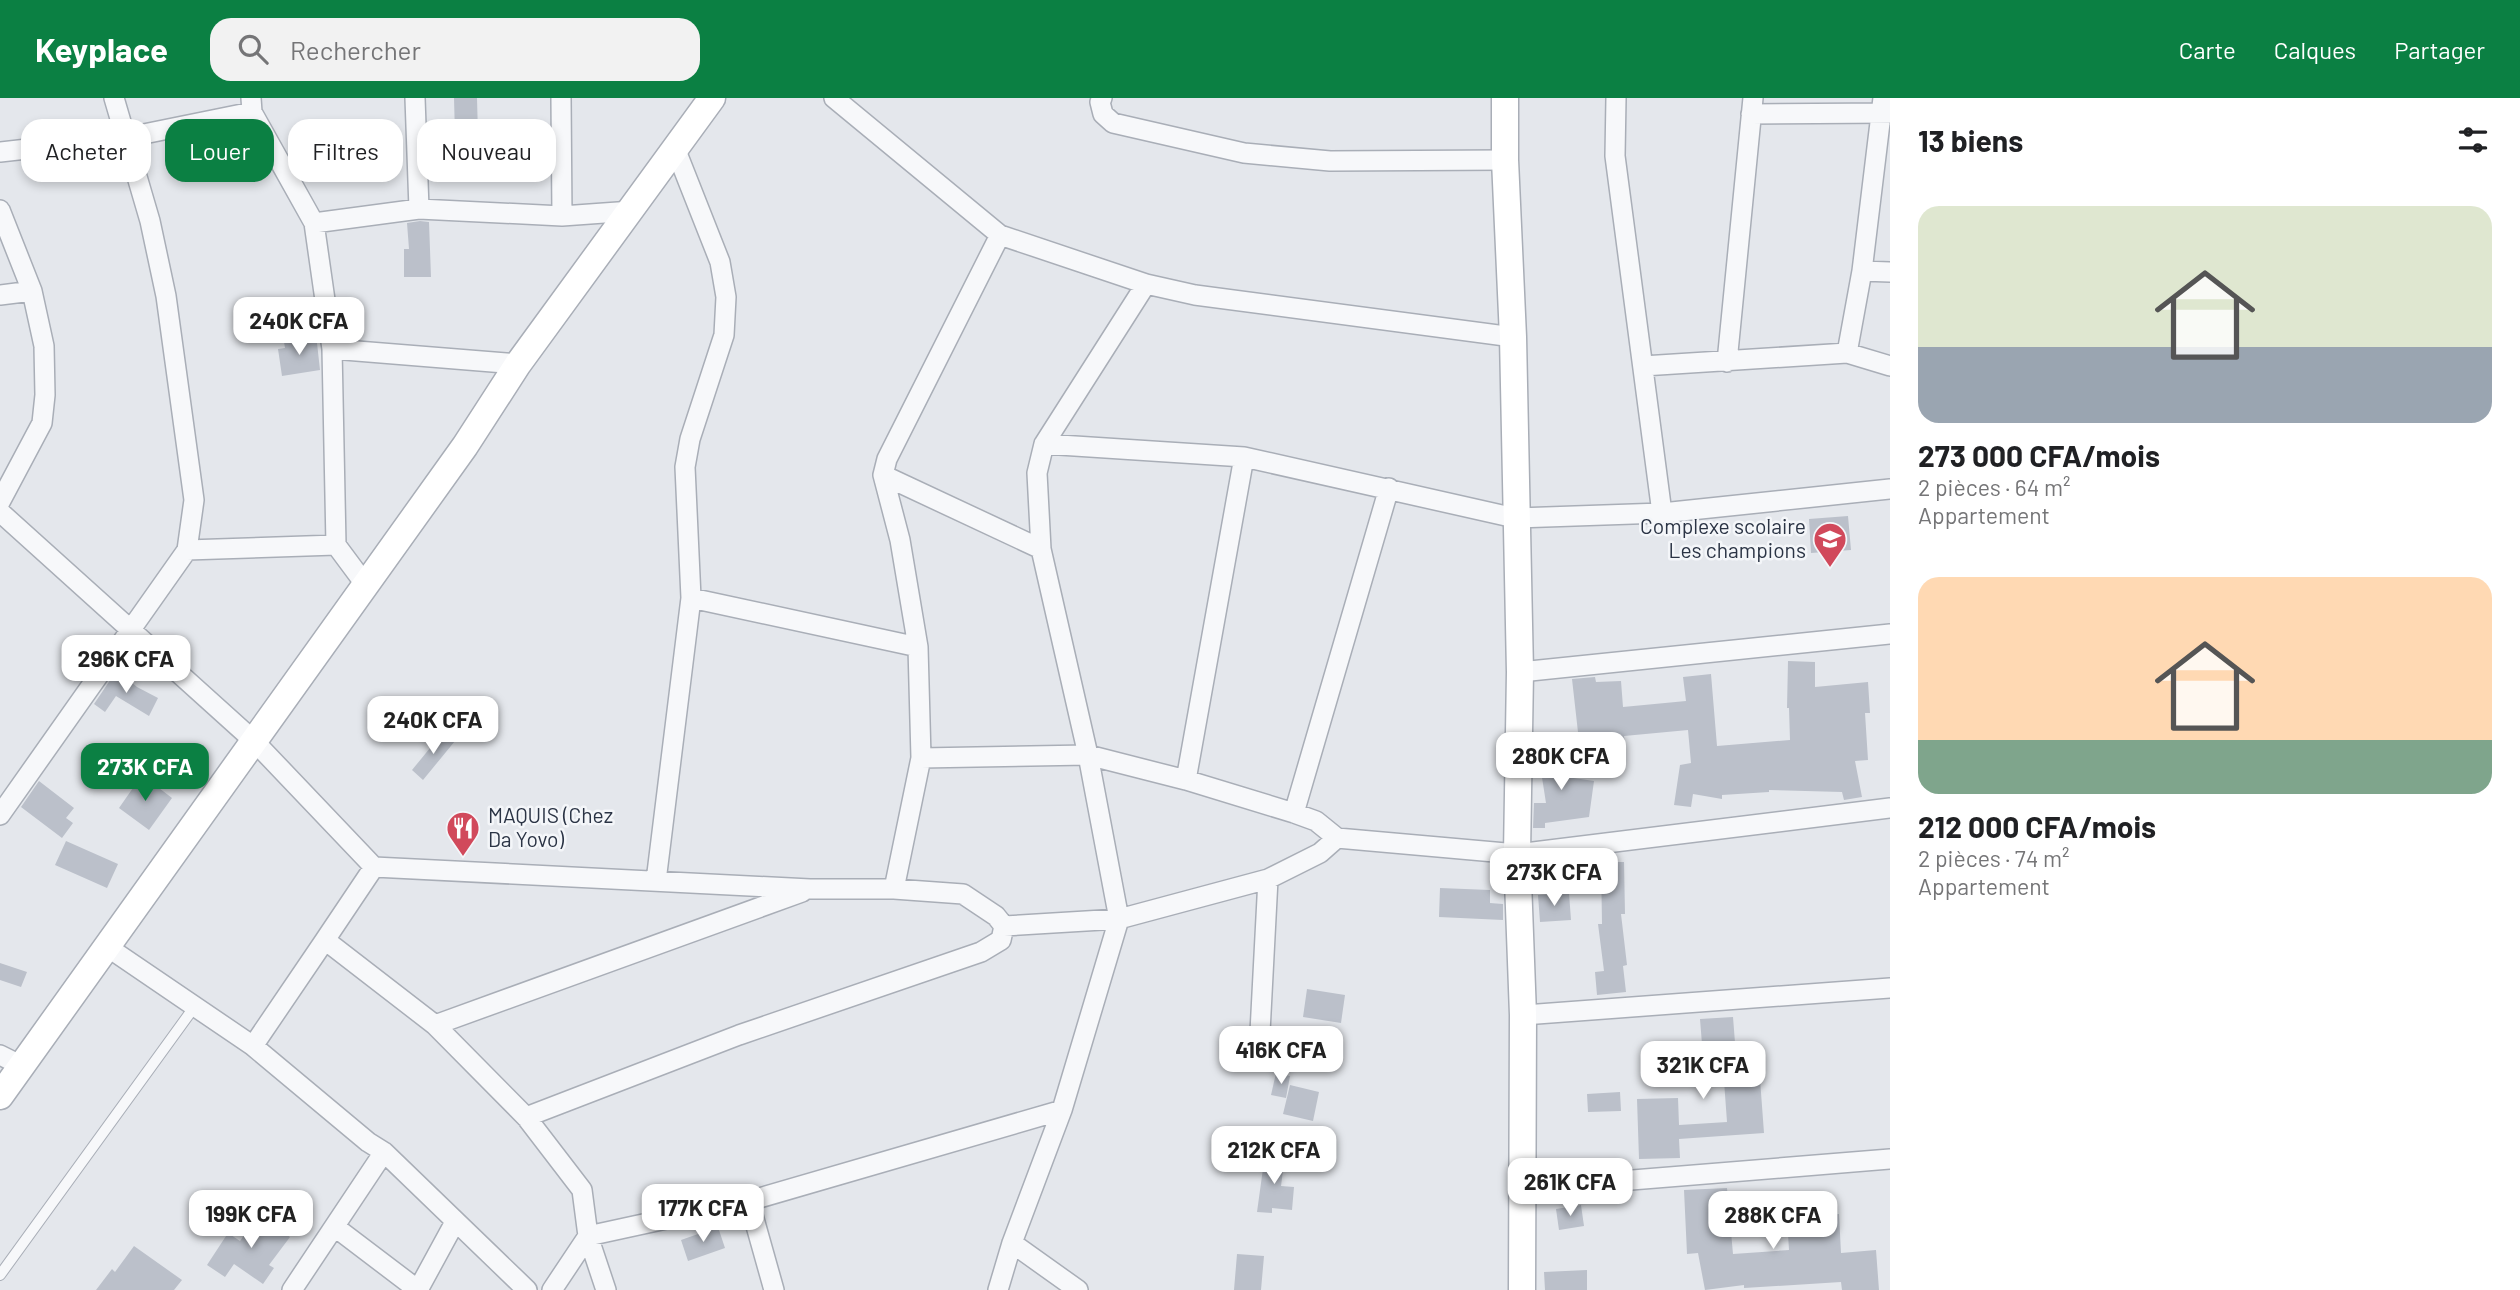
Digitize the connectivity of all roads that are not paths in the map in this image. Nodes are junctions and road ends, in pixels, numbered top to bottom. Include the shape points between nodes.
1 (114, 98) edge
2 (415, 98) edge
3 (561, 98) edge
4 (712, 98) edge
5 (834, 98) edge
6 (1102, 98) edge
7 (1505, 98) edge
8 (1616, 98) edge
9 (251, 105) edge
10 (1752, 106) edge
11 (1884, 108) edge
12 (119, 119) edge
13 (151, 131) edge
14 (676, 148) junction
15 (21, 150) edge
16 (0, 152) edge
17 (1505, 160) junction
18 (138, 182) edge
19 (419, 209) junction
20 (0, 210) edge
21 (632, 211) junction
22 (562, 216) junction
23 (314, 223) junction
24 (1000, 235) junction
25 (1862, 271) junction
26 (1890, 272) edge
27 (1146, 284) junction
28 (32, 291) junction
29 (0, 295) edge
30 (1513, 337) junction
31 (332, 349) junction
32 (1847, 353) junction
33 (1727, 362) junction
34 (518, 364) junction
35 (1643, 366) junction
36 (1890, 366) edge
37 (1044, 444) junction
38 (1244, 457) junction
39 (883, 475) junction
40 (1389, 488) junction
41 (1890, 489) edge
42 (0, 502) edge
43 (0, 512) edge
44 (1662, 513) junction
45 (1516, 518) junction
46 (336, 545) junction
47 (1041, 549) junction
48 (187, 550) junction
49 (365, 584) junction
50 (691, 598) junction
51 (130, 631) junction
52 (1890, 634) edge
53 (918, 648) junction
54 (1520, 673) junction
55 (254, 741) junction
56 (1087, 755) junction
57 (921, 758) junction
58 (1186, 780) junction
59 (1890, 808) edge
60 (1294, 813) junction
61 (0, 815) edge
62 (1337, 838) junction
63 (1517, 853) junction
64 (374, 867) junction
65 (1268, 879) junction
66 (656, 881) junction
67 (894, 889) junction
68 (810, 890) junction
69 (1119, 919) junction
70 (1004, 926) junction
71 (325, 940) junction
72 (106, 946) junction
73 (1890, 988) edge
74 (195, 1006) junction
75 (1523, 1015) junction
76 (435, 1026) junction
77 (1260, 1032) dead end
78 (253, 1046) junction
79 (11, 1061) edge
80 (0, 1096) edge
81 (1062, 1110) junction
82 (526, 1117) junction
83 (384, 1152) junction
84 (1890, 1159) edge
85 (1522, 1189) junction
86 (749, 1201) junction
87 (455, 1223) junction
88 (335, 1227) junction
89 (588, 1236) junction
90 (1012, 1243) junction
91 (0, 1275) edge
92 (292, 1290) edge
93 (418, 1290) edge
94 (527, 1290) edge
95 (552, 1290) edge
96 (606, 1290) edge
97 (774, 1290) edge
98 (998, 1290) edge
99 (1078, 1290) edge
100 (1521, 1290) edge

1 - 12 street
2 - 19 street
3 - 22 street
4 - 14 main road
5 - 24 street
6 - 17 street via 1103,114 1112,123 1244,153 1331,161
7 - 17 main road
8 - 35 street via 1615,156
9 - 13 street
9 - 23 street
10 - 11 street
10 - 33 street
11 - 25 street
14 - 21 main road
14 - 50 street via 720,262 726,297 724,335 685,467
15 - 16 street
17 - 30 main road
18 - 48 street via 166,296 194,500
19 - 22 street
19 - 23 street
20 - 28 street
21 - 22 street
21 - 34 main road
23 - 31 street
24 - 27 street
24 - 39 street via 887,458
25 - 26 street
25 - 32 street
27 - 30 street via 1195,295
27 - 37 street
28 - 29 street
28 - 42 street via 44,346 42,423
30 - 45 main road
31 - 34 street
31 - 46 street
32 - 33 street
32 - 36 street
33 - 35 street
34 - 49 main road
35 - 44 street
37 - 38 street
37 - 47 street via 1037,473
38 - 40 street
38 - 58 street
39 - 47 street
39 - 53 street via 900,540
40 - 45 street
40 - 60 street
41 - 44 street
43 - 51 street
44 - 45 street
45 - 54 main road
46 - 48 street
46 - 49 street
47 - 56 street
48 - 51 street
49 - 55 main road
50 - 53 street
50 - 66 street
51 - 55 street
51 - 61 street
52 - 54 street
53 - 57 street
54 - 63 main road
55 - 64 street
55 - 72 main road
56 - 57 street
56 - 58 street
56 - 69 street
57 - 67 street
58 - 60 street
59 - 63 street
60 - 62 street via 1316,821
62 - 63 street
62 - 65 street via 1309,859
63 - 75 main road
64 - 66 street
64 - 71 street
65 - 69 street
65 - 77 street
66 - 68 street
67 - 68 street
67 - 70 street via 963,894
68 - 76 street
69 - 70 street
69 - 81 street
70 - 82 street via 1001,940 981,952 739,1035
71 - 76 street
71 - 78 street
72 - 74 street
72 - 79 main road
73 - 75 street
74 - 78 street
74 - 91 lane
75 - 85 main road
76 - 82 street
78 - 83 street
79 - 80 main road
81 - 86 street
81 - 90 street
82 - 89 street via 582,1190
83 - 87 street
83 - 88 street
84 - 85 street
85 - 100 main road
86 - 89 street
86 - 97 street
87 - 93 street
87 - 94 street
88 - 92 street
88 - 93 street
89 - 95 street
89 - 96 street
90 - 98 street
90 - 99 street

